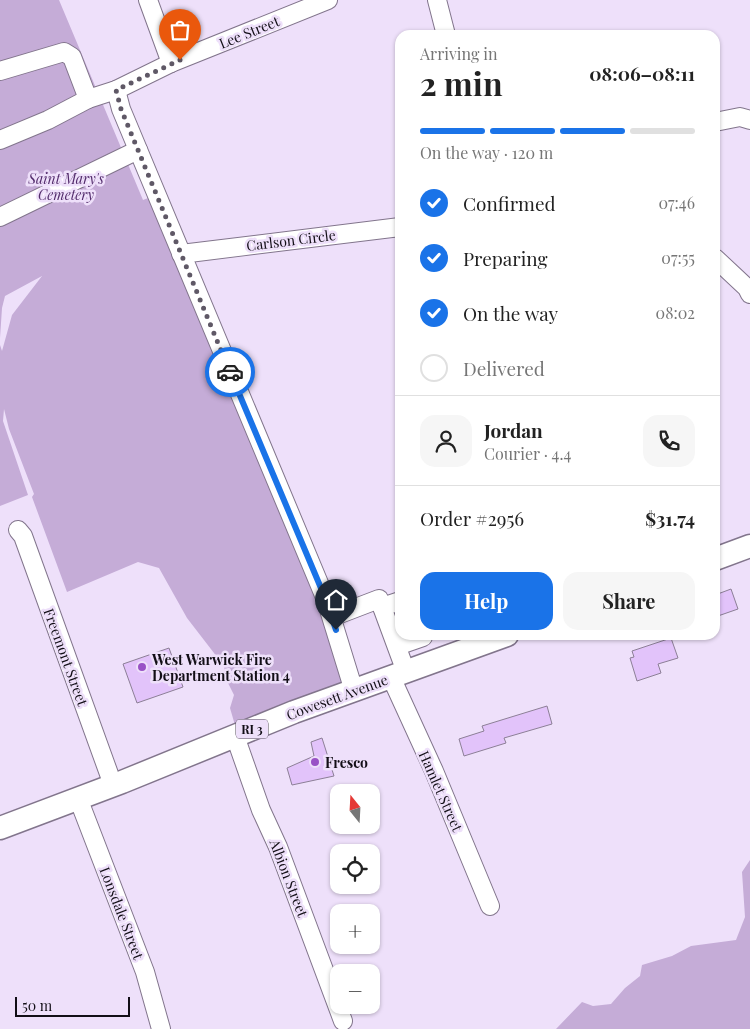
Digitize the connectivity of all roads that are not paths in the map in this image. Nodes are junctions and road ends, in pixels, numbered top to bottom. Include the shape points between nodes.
1 (148, 0) edge
2 (328, 0) edge
3 (437, 0) edge
4 (445, 30) edge
5 (172, 63) junction
6 (0, 71) edge
7 (116, 90) junction
8 (88, 99) junction
9 (750, 120) edge
10 (720, 121) edge
11 (0, 140) edge
12 (138, 150) junction
13 (0, 218) edge
14 (395, 228) edge
15 (181, 254) junction
16 (720, 263) edge
17 (750, 294) edge
18 (18, 530) dead end
19 (749, 549) edge
20 (720, 558) edge
21 (395, 603) edge
22 (382, 607) junction
23 (332, 617) junction
24 (395, 633) edge
25 (396, 640) edge
26 (470, 641) edge
27 (398, 674) junction
28 (354, 690) junction
29 (235, 736) junction
30 (113, 785) junction
31 (78, 798) junction
32 (0, 828) edge
33 (490, 906) dead end
34 (343, 1021) dead end
35 (161, 1029) edge

1 - 5 street
2 - 5 street, Lee Street
3 - 4 street
5 - 7 street, Lee Street
6 - 8 street via 64,52 72,57
7 - 8 street, Lee Street
7 - 12 street
8 - 11 street, Lee Street
9 - 10 street via 740,117
12 - 13 street
12 - 15 street
14 - 15 street, Carlson Circle
15 - 23 street
16 - 17 street
18 - 30 street, Freemont Street via 23,536
19 - 20 main road
21 - 22 street
22 - 23 street via 379,599
22 - 24 street, Hamlet Street
23 - 28 street
25 - 27 street, Hamlet Street
26 - 27 main road, Cowesett Avenue / RI 3
27 - 28 main road, Cowesett Avenue / RI 3
27 - 33 street, Hamlet Street
28 - 29 main road, Cowesett Avenue / RI 3
29 - 30 main road, Cowesett Avenue / RI 3
29 - 34 street, Albion Street
30 - 31 main road, Cowesett Avenue / RI 3
31 - 32 main road, Cowesett Avenue / RI 3
31 - 35 street, Lonsdale Street via 145,972

